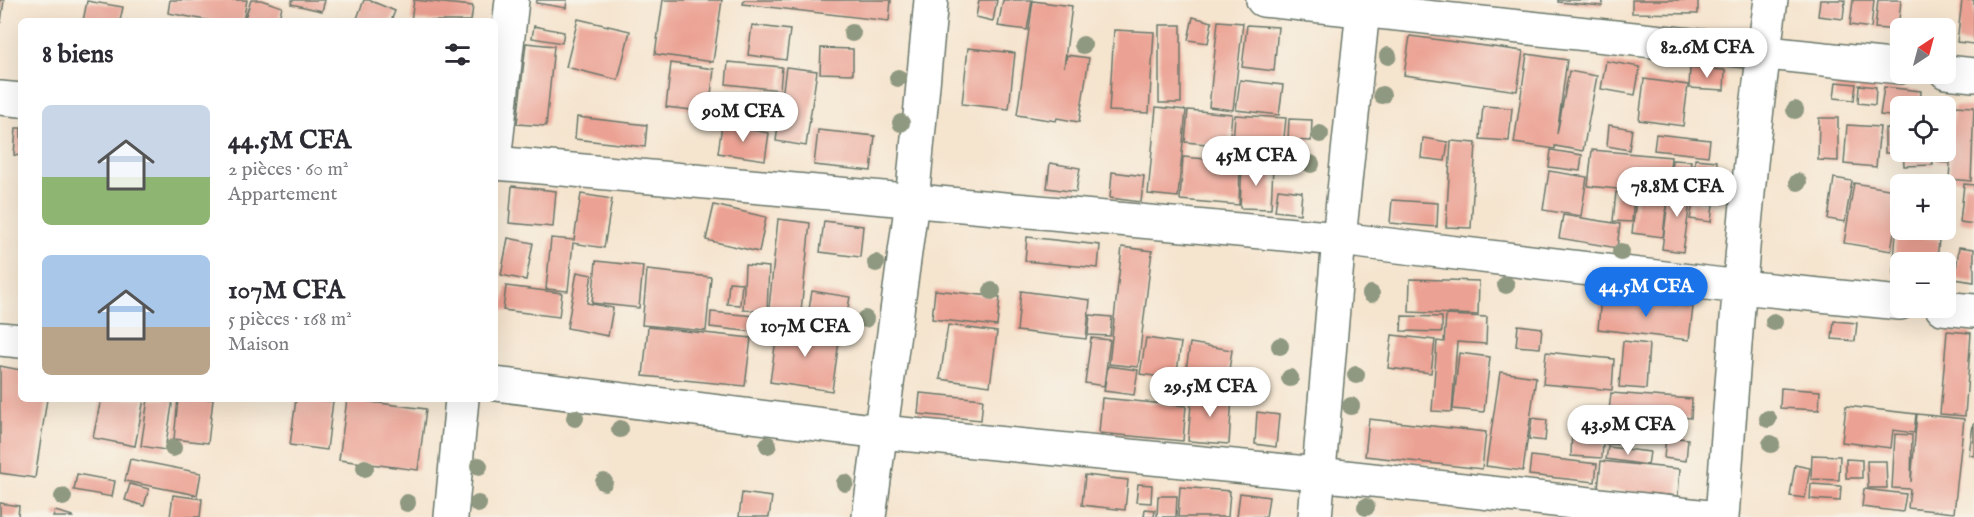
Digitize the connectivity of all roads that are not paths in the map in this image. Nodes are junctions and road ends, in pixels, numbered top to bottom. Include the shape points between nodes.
1 (512, 0) edge
2 (931, 0) edge
3 (1263, 0) edge
4 (1771, 0) edge
5 (1363, 6) edge
6 (1763, 51) junction
7 (1890, 66) edge
8 (1956, 73) edge
9 (1974, 75) edge
10 (0, 98) edge
11 (18, 100) edge
12 (498, 125) edge
13 (498, 163) edge
14 (912, 201) junction
15 (1339, 239) junction
16 (1740, 287) junction
17 (1890, 302) edge
18 (1956, 309) edge
19 (1974, 311) edge
20 (0, 339) edge
21 (18, 341) edge
22 (498, 384) edge
23 (462, 402) edge
24 (881, 432) junction
25 (1318, 474) junction
26 (451, 517) edge
27 (869, 517) edge
28 (1315, 517) edge
29 (1708, 517) edge
30 (1722, 517) edge

1 - 12 street
2 - 14 street
3 - 5 street
4 - 6 street
5 - 6 street
5 - 15 street
6 - 7 street
6 - 16 street
8 - 9 street
10 - 11 street
13 - 14 street
14 - 15 street
14 - 24 street
15 - 16 street
15 - 25 street
16 - 17 street
16 - 30 street
18 - 19 street
20 - 21 street
22 - 24 street
23 - 26 street
24 - 25 street
24 - 27 street
25 - 28 street
25 - 29 street

